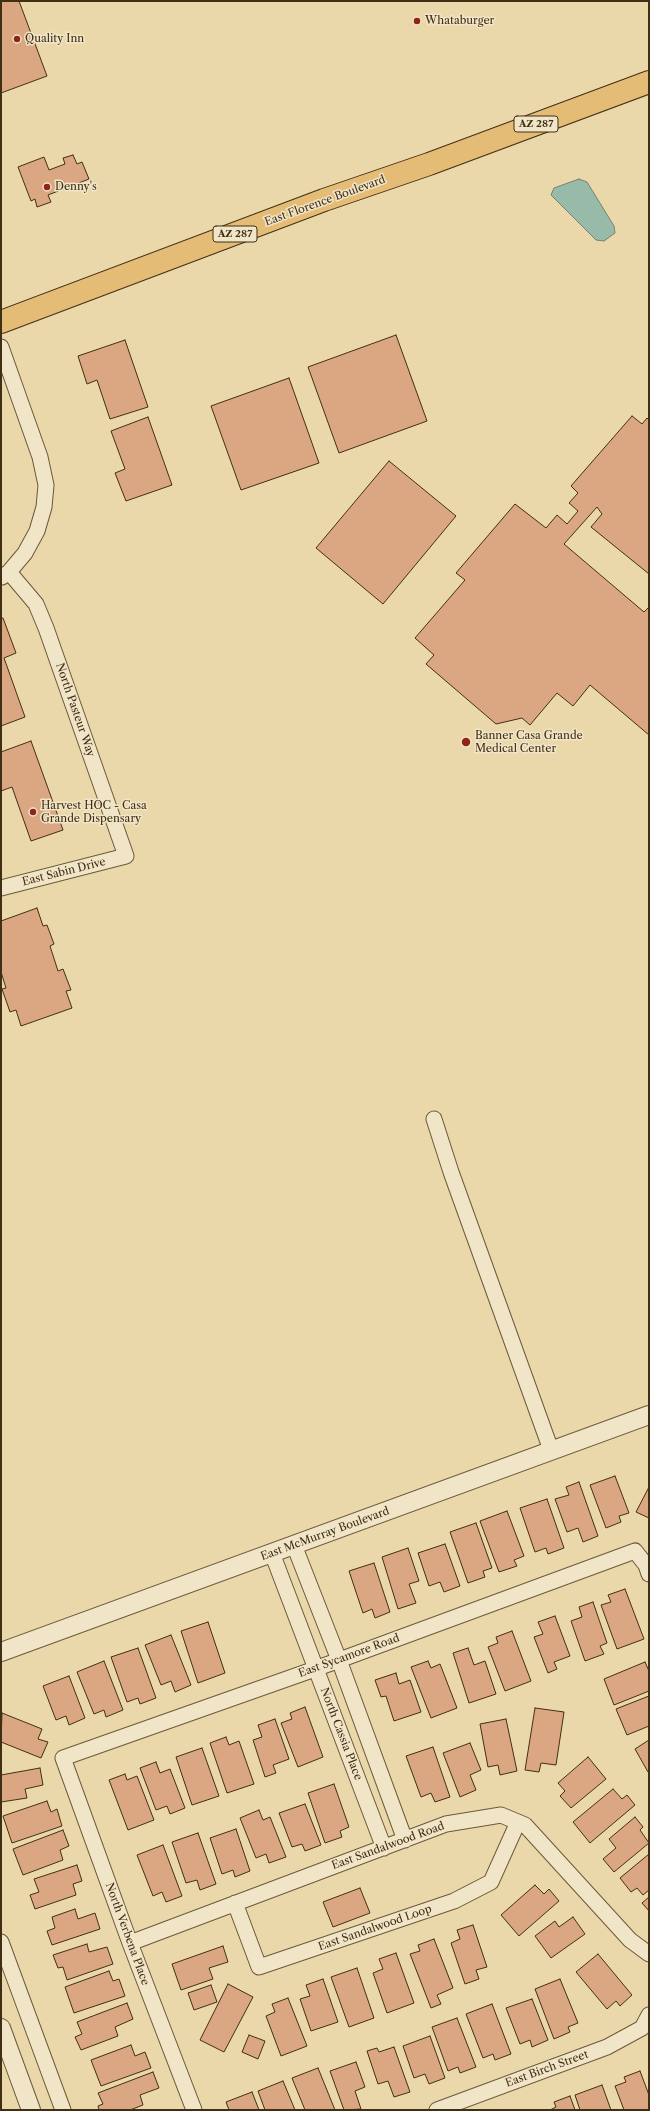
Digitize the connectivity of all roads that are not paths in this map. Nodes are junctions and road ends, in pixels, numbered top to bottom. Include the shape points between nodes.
1 (649, 82) edge
2 (1, 322) edge
3 (1, 347) edge
4 (5, 574) edge
5 (126, 856) joint
6 (1, 888) edge
7 (434, 1119) dead end
8 (649, 1415) edge
9 (551, 1450) junction
10 (294, 1545) junction
11 (272, 1553) junction
12 (649, 1574) edge
13 (1, 1652) edge
14 (339, 1660) junction
15 (316, 1669) junction
16 (63, 1758) joint
17 (518, 1822) junction
18 (405, 1840) junction
19 (384, 1848) junction
20 (235, 1903) junction
21 (1, 1942) edge
22 (130, 1943) junction
23 (649, 1954) edge
24 (649, 2015) edge
25 (1, 2028) edge
26 (31, 2110) edge
27 (63, 2110) edge
28 (194, 2110) edge
29 (437, 2110) edge

1 - 2 main road, East Florence Boulevard / AZ 287
3 - 4 street via 40,457 46,485 44,507 37,531 25,553
4 - 5 street, North Pasteur Way via 36,604
5 - 6 street, East Sabin Drive
7 - 9 street via 453,1179
8 - 9 street, East McMurray Boulevard
9 - 10 street, East McMurray Boulevard
10 - 11 street, East McMurray Boulevard
10 - 14 street, North Cassia Place
11 - 13 street, East McMurray Boulevard
11 - 15 street, North Cassia Place
12 - 14 street, East Sycamore Road via 646,1565 635,1551
14 - 15 street, East Sycamore Road
14 - 18 street, North Cassia Place
15 - 16 street, East Sycamore Road
15 - 19 street, North Cassia Place
16 - 22 street, North Verbena Place
17 - 18 street, East Sandalwood Road via 501,1815 453,1823
17 - 20 street, East Sandalwood Loop via 491,1882 454,1901 259,1968
17 - 23 street, East Sandalwood Road via 525,1825 630,1940
18 - 19 street, East Sandalwood Road
19 - 20 street, East Sandalwood Road
20 - 22 street, East Sandalwood Road
21 - 27 street
22 - 28 street, North Verbena Place
24 - 29 street, East Birch Street via 642,2028 607,2047
25 - 26 street

